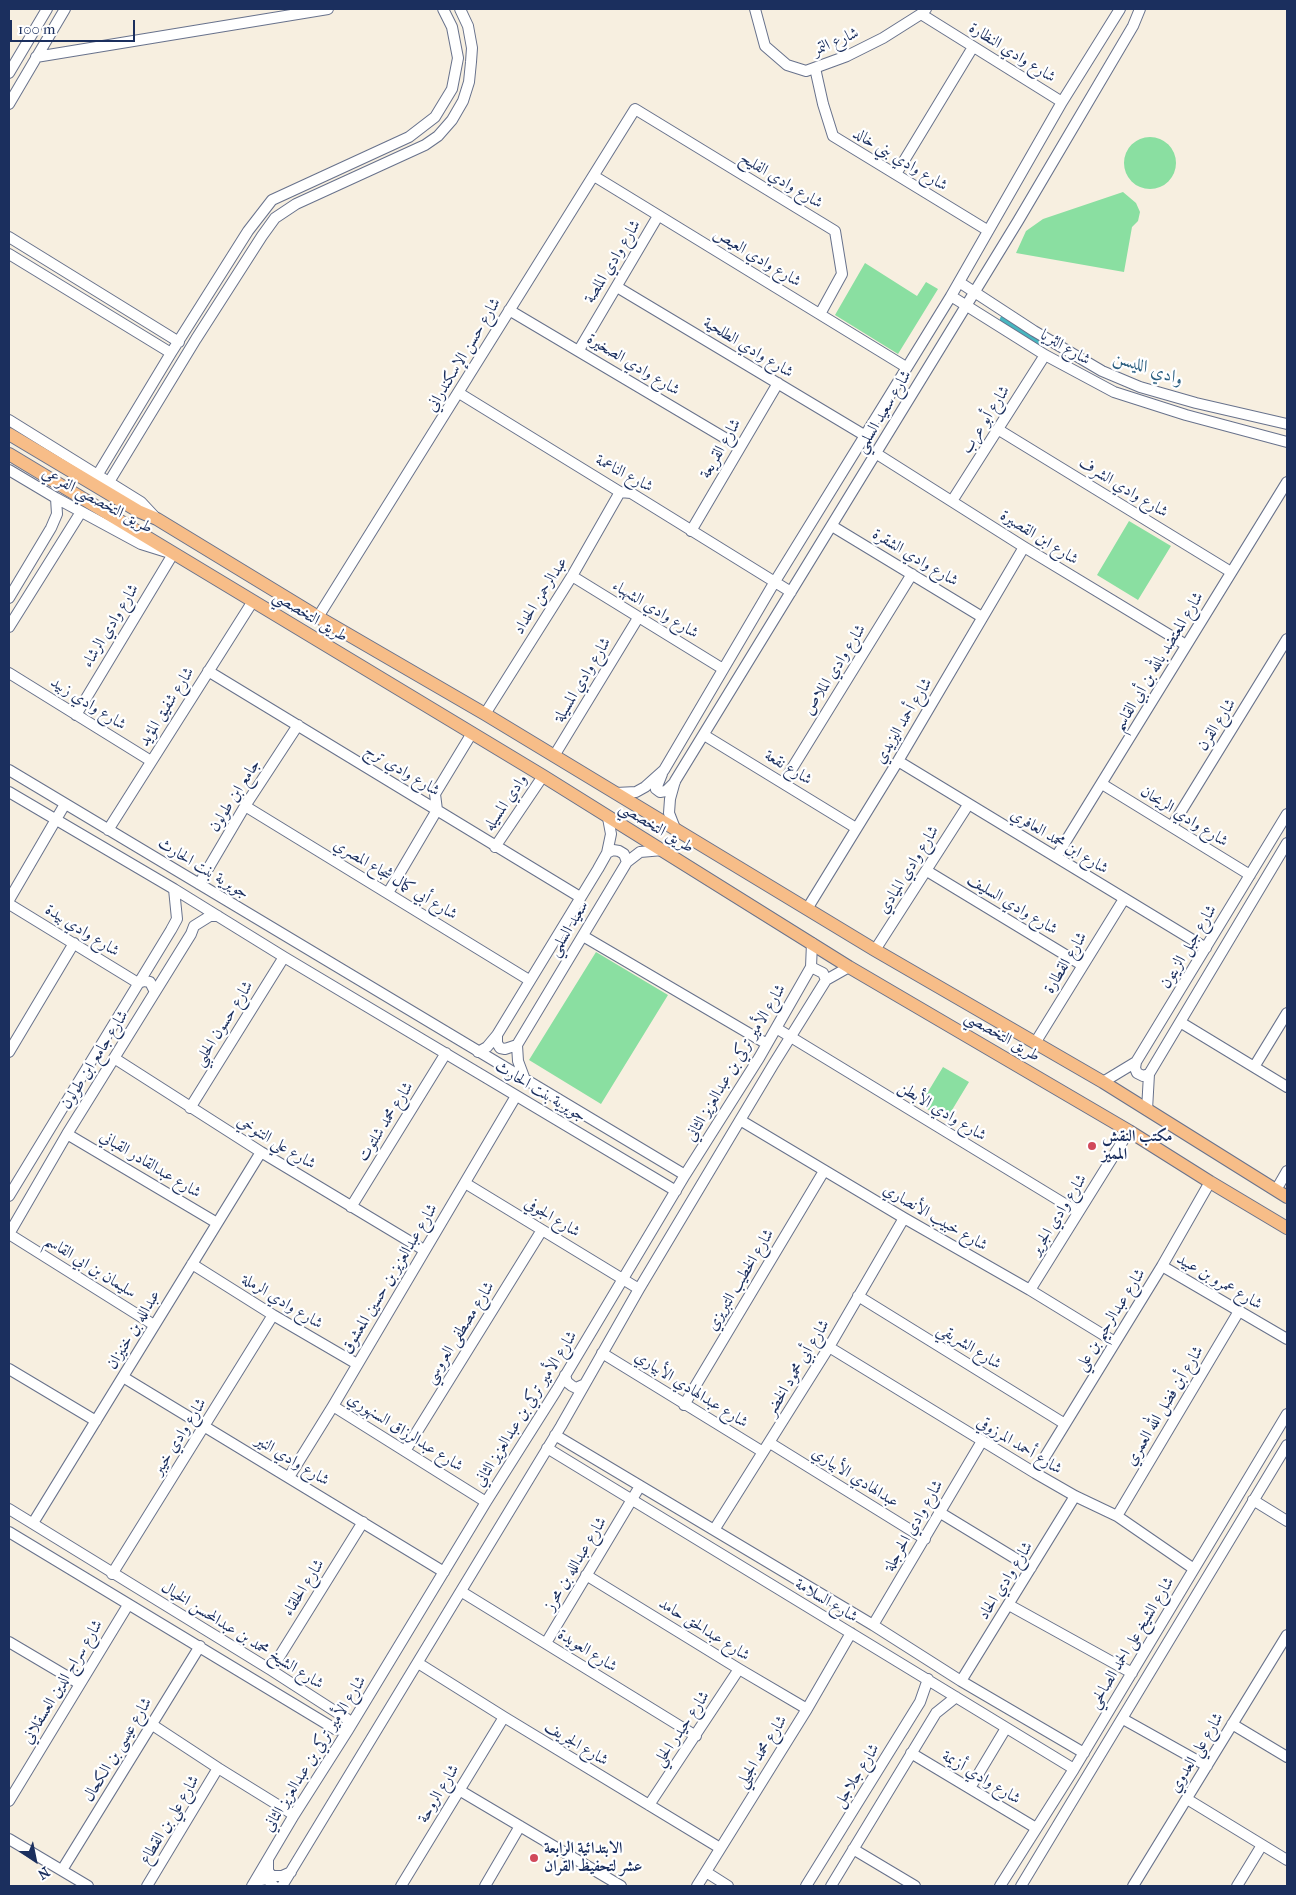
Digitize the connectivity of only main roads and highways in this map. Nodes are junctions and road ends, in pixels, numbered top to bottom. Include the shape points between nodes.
1 (9, 434) edge
2 (9, 454) edge
3 (1287, 1197) edge
4 (1287, 1228) edge

1 - 3 main road, طريق التخصصي via 138,511 158,519 875,950 1103,1082
2 - 4 main road, طريق التخصصي via 543,776 849,967 1129,1130

